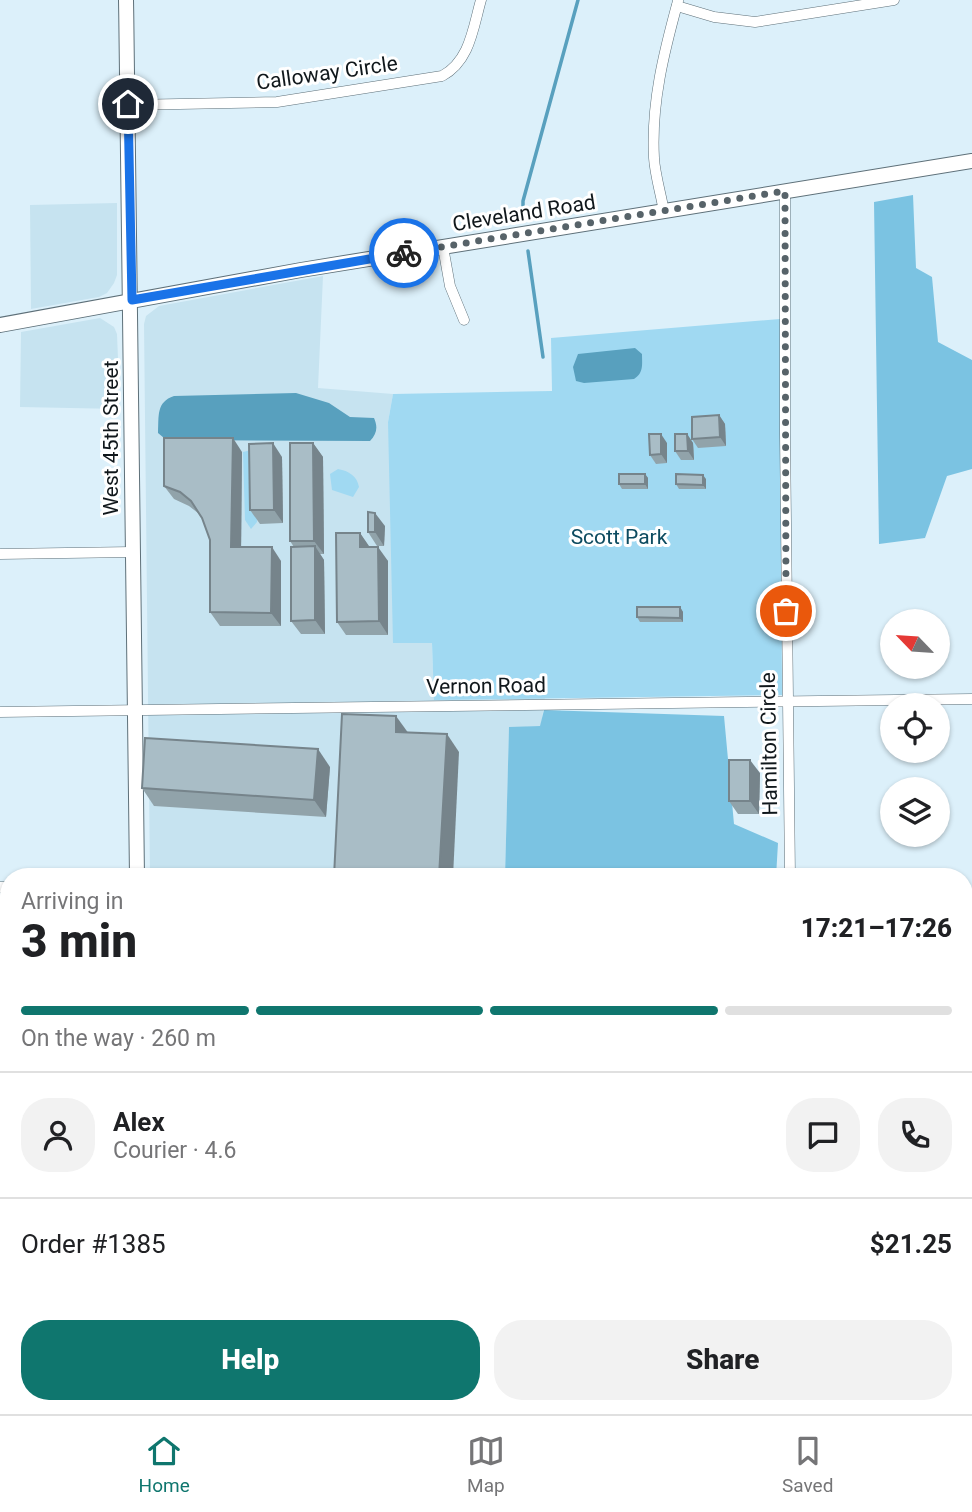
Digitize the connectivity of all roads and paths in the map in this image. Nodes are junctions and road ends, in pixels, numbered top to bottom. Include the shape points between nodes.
1 (126, 0) edge
2 (481, 0) edge
3 (894, 0) edge
4 (678, 3) edge
5 (128, 104) junction
6 (972, 161) edge
7 (785, 191) junction
8 (664, 212) junction
9 (443, 247) junction
10 (132, 300) junction
11 (464, 320) dead end
12 (0, 325) edge
13 (132, 552) junction
14 (0, 554) edge
15 (972, 699) edge
16 (787, 701) junction
17 (136, 710) junction
18 (0, 712) edge
19 (137, 868) edge
20 (790, 868) edge

1 - 5 street, West 45th Street
2 - 5 street, Calloway Circle via 463,57 442,76 277,102
3 - 4 street via 755,22 714,17
4 - 8 street via 655,104 654,159
5 - 10 street, West 45th Street
6 - 7 street, Cleveland Road
7 - 8 street, Cleveland Road
7 - 16 street, Hamilton Circle
8 - 9 street, Cleveland Road
9 - 10 street, Cleveland Road
9 - 11 street via 450,286
10 - 12 street, Cleveland Road
10 - 13 street, West 45th Street
13 - 14 street
13 - 17 street, West 45th Street
15 - 16 street, Vernon Road
16 - 17 street, Vernon Road
16 - 20 street, Hamilton Circle
17 - 18 street, Vernon Road
17 - 19 street, West 45th Street

